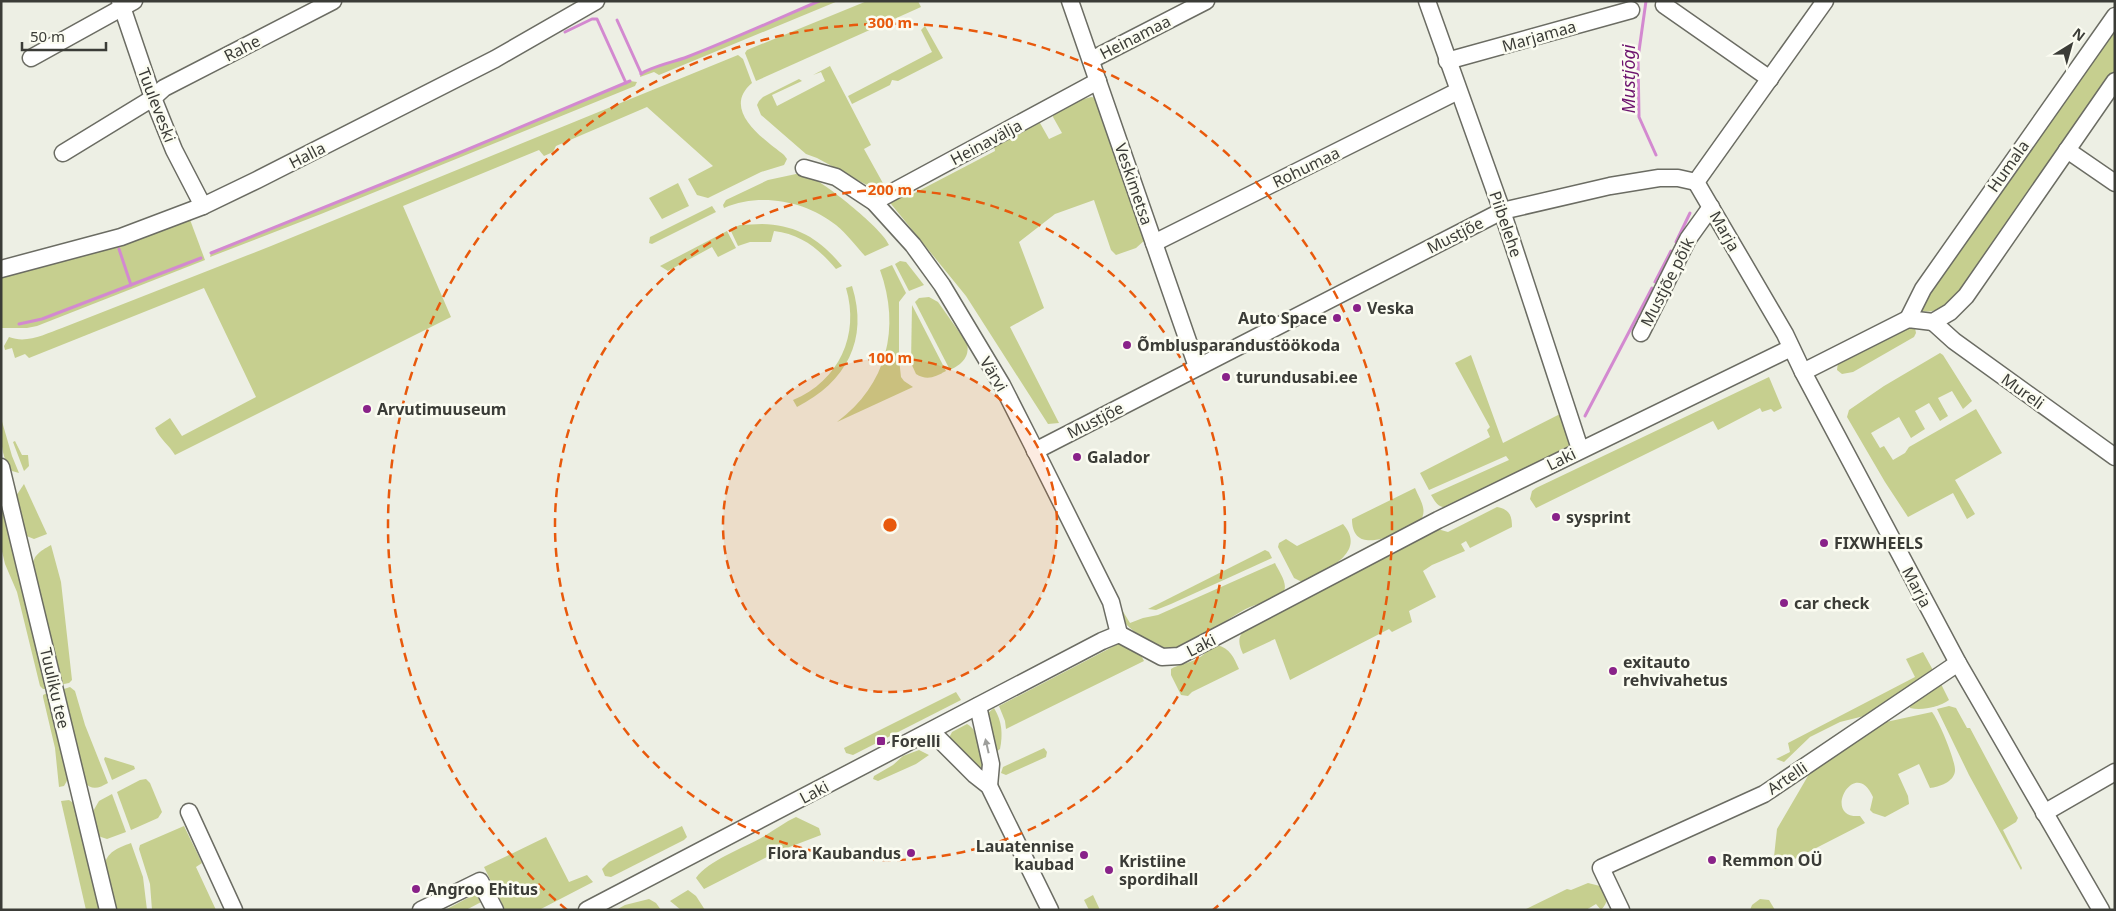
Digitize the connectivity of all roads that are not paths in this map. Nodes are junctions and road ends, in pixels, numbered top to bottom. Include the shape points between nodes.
1 (333, 1) edge
2 (596, 1) edge
3 (1070, 1) edge
4 (1206, 1) edge
5 (1427, 1) edge
6 (1825, 1) edge
7 (125, 3) edge
8 (1664, 5) dead end
9 (1631, 10) dead end
10 (2115, 16) edge
11 (31, 58) dead end
12 (1091, 60) junction
13 (1447, 61) junction
14 (1770, 79) junction
15 (2115, 80) edge
16 (1098, 81) junction
17 (1458, 91) junction
18 (153, 98) junction
19 (2067, 150) junction
20 (64, 154) dead end
21 (804, 168) dead end
22 (1696, 182) junction
23 (2115, 183) edge
24 (874, 202) junction
25 (203, 206) junction
26 (1711, 207) junction
27 (1502, 211) junction
28 (1154, 242) junction
29 (1, 269) edge
30 (1908, 319) junction
31 (1933, 322) junction
32 (1641, 333) dead end
33 (1792, 348) junction
34 (1198, 367) junction
35 (1803, 372) junction
36 (1580, 449) junction
37 (1035, 451) junction
38 (2115, 457) edge
39 (1, 467) edge
40 (1119, 634) junction
41 (1958, 663) junction
42 (978, 706) junction
43 (931, 731) junction
44 (2115, 772) edge
45 (989, 786) junction
46 (189, 812) dead end
47 (2044, 813) junction
48 (108, 910) edge
49 (234, 910) edge
50 (421, 910) edge
51 (495, 910) edge
52 (587, 910) edge
53 (1050, 910) edge
54 (1621, 910) edge
55 (2101, 910) edge

1 - 18 street, Rahe via 164,88
2 - 25 street, Halla via 496,59
3 - 12 street, Veskimetsa
4 - 12 street, Heinamaa
5 - 13 street, Piibelehe
6 - 14 street
7 - 11 street
7 - 18 street, Tuuleveski
8 - 14 street
9 - 13 street, Marjamaa
10 - 30 street, Humala via 1922,289
12 - 16 street, Veskimetsa
13 - 17 street, Piibelehe
14 - 22 street
15 - 19 street
16 - 24 street, Heinavälja
16 - 28 street, Veskimetsa
17 - 27 street, Piibelehe
17 - 28 street, Rohumaa
18 - 20 street, Rahe
18 - 25 street, Tuuleveski via 174,150
19 - 23 street
19 - 31 street via 1966,296 1950,312
21 - 24 street, Värvi via 836,178
22 - 26 street, Marja
22 - 27 street, Mustjõe via 1659,178
24 - 37 street, Värvi via 913,245 942,285 1002,385
25 - 29 street, Halla via 121,238
26 - 32 street, Mustjõe põik via 1688,238
26 - 33 street, Marja
27 - 34 street, Mustjõe
27 - 36 street, Piibelehe
28 - 34 street, Veskimetsa
30 - 31 street
30 - 35 street
31 - 38 street, Mureli via 1954,341
33 - 35 street, Marja
33 - 36 street, Laki
34 - 37 street, Mustjõe
35 - 41 street, Marja
36 - 40 street, Laki via 1413,532 1179,656 1162,657
37 - 40 street, Värvi via 1111,602
39 - 48 street, Tuuliku tee
40 - 42 street, Laki
41 - 47 street, Marja
41 - 54 street, Artelli via 1764,794 1601,868
42 - 43 street, Laki
45 -> 42 street via 991,764
43 - 45 street
43 - 52 street, Laki
44 - 47 street
45 - 53 street
46 - 49 street
47 - 55 street, Marja
50 - 51 street via 480,881

